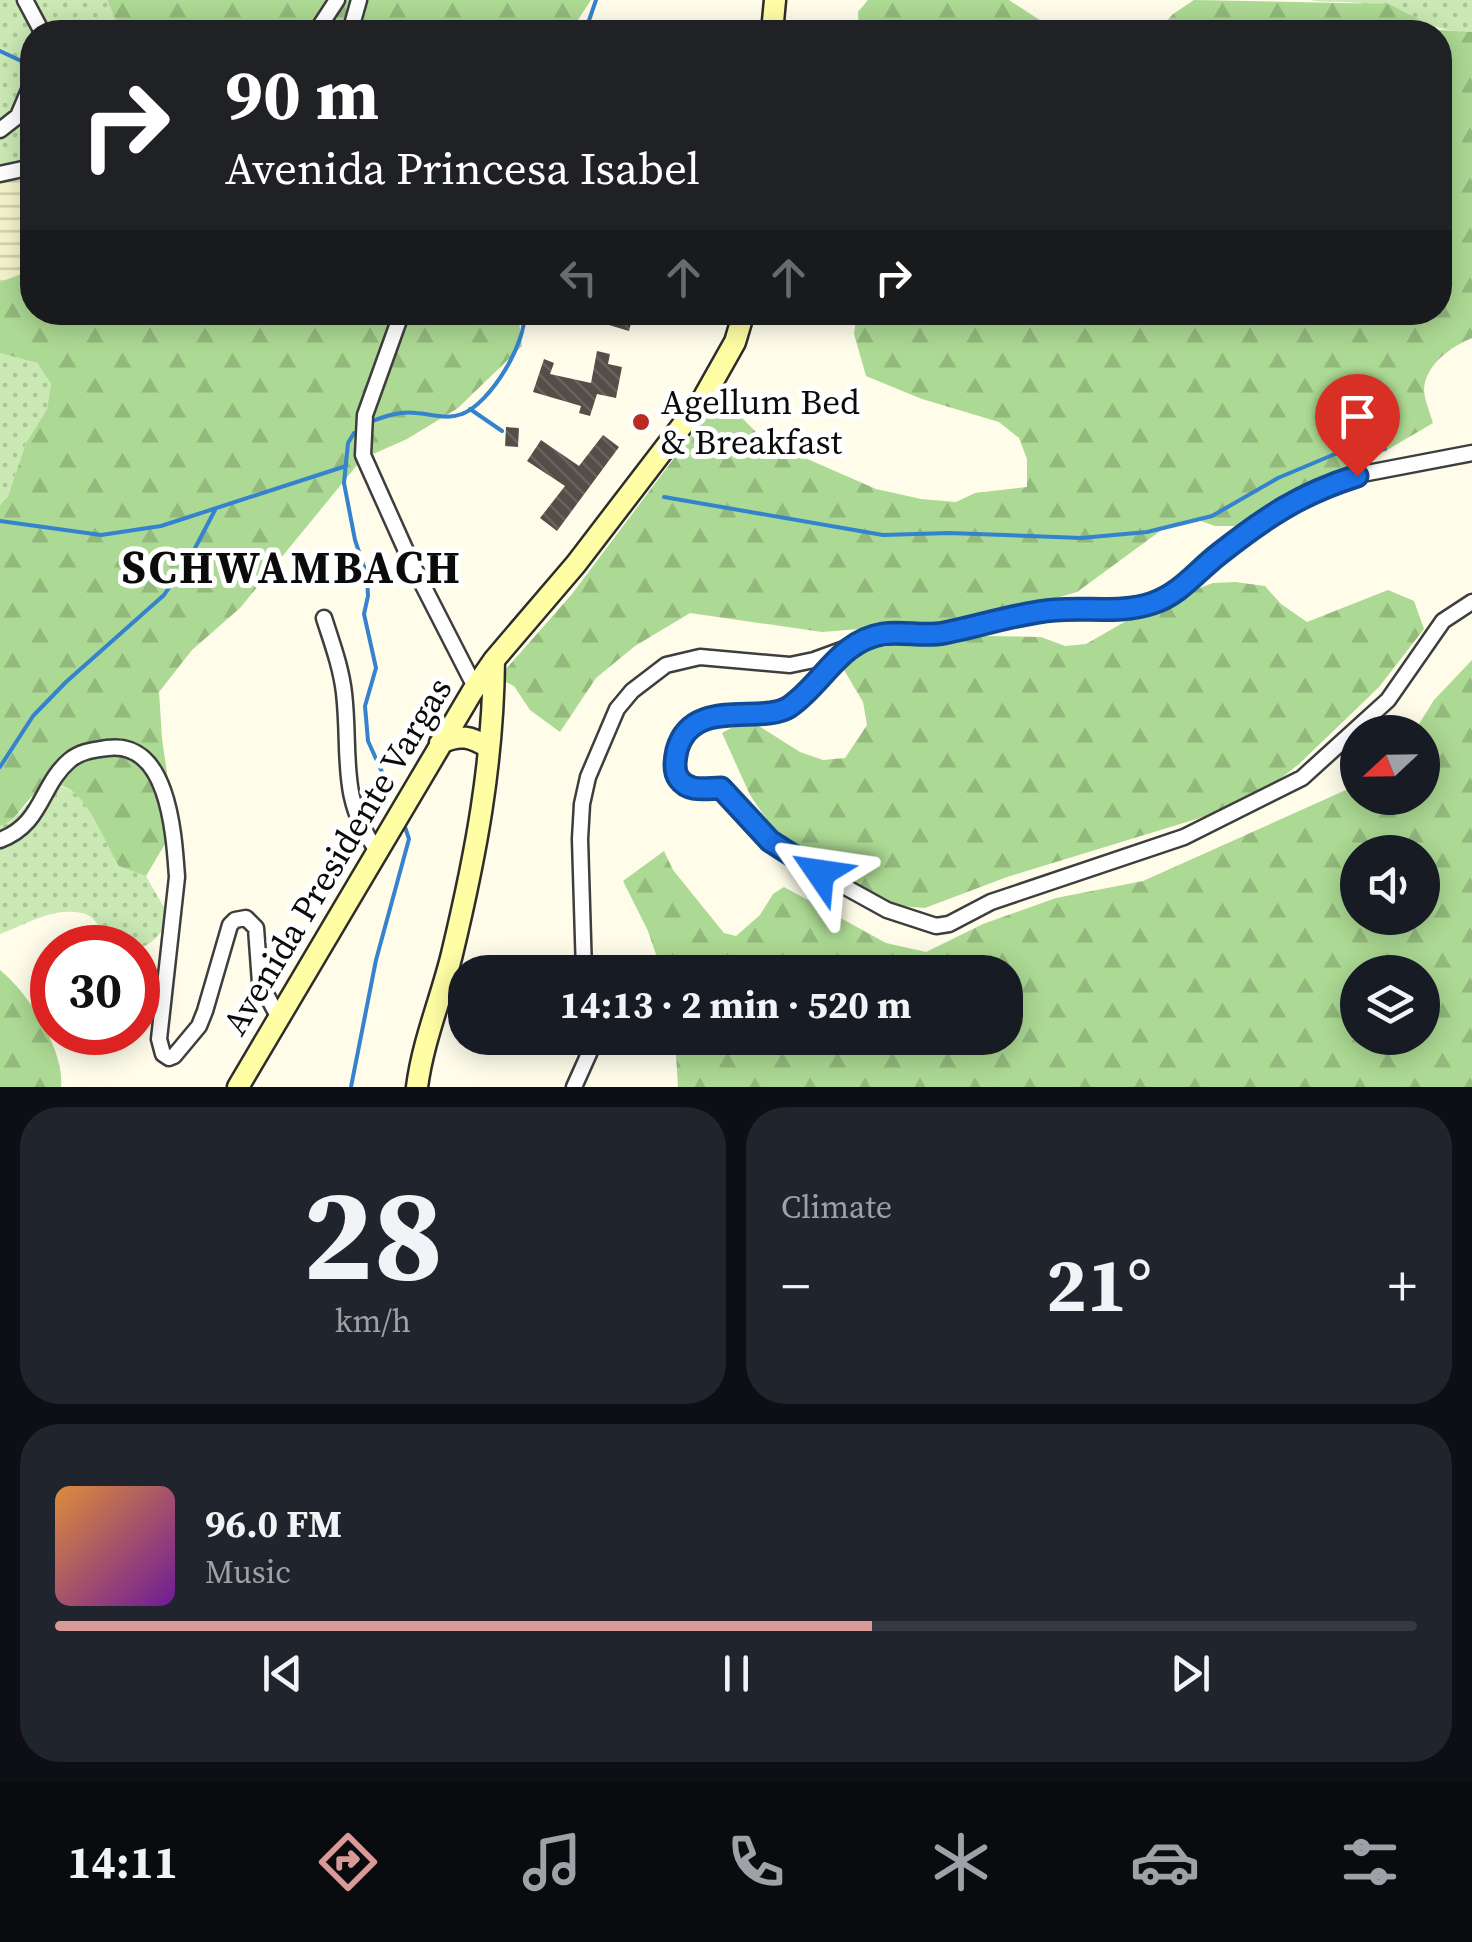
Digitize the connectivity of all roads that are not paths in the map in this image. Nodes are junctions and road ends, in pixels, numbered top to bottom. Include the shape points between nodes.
1 (20, 111) edge
2 (0, 130) edge
3 (397, 325) edge
4 (740, 325) edge
5 (1472, 453) edge
6 (1472, 602) edge
7 (324, 618) dead end
8 (846, 649) junction
9 (494, 660) junction
10 (475, 687) junction
11 (440, 743) junction
12 (490, 748) junction
13 (0, 840) edge
14 (377, 850) junction
15 (584, 955) edge
16 (445, 980) junction
17 (448, 982) edge
18 (279, 1018) junction
19 (588, 1055) edge
20 (238, 1087) edge
21 (418, 1087) edge
22 (574, 1087) edge

1 - 2 street
3 - 10 street via 364,416 363,455
4 - 9 main road, Avenida Presidente Vargas via 704,397
5 - 8 street via 1312,490 1156,602 1126,610 1032,612 938,634 885,634
6 - 8 street via 1443,621 1388,700 1302,778 1184,837 936,926 887,910 800,862 770,841 726,792 690,788 675,770 680,740 690,727 737,712 780,712
7 - 14 street via 345,697 350,798
8 - 15 street via 790,666 681,659 651,675 617,709 582,804
9 - 10 main road, Avenida Presidente Vargas
9 - 12 main road
10 - 11 main road, Avenida Presidente Vargas
11 - 12 main road via 459,736
11 - 14 main road, Avenida Presidente Vargas
12 - 16 main road via 482,822
13 - 18 street via 30,822 73,757 115,747 142,757 165,792 176,858 162,1054 174,1056 198,1026 230,925 240,918 256,928 260,982
14 - 18 main road, Avenida Presidente Vargas
16 - 17 lane
16 - 21 main road
18 - 20 main road, Avenida Presidente Vargas
19 - 22 street

